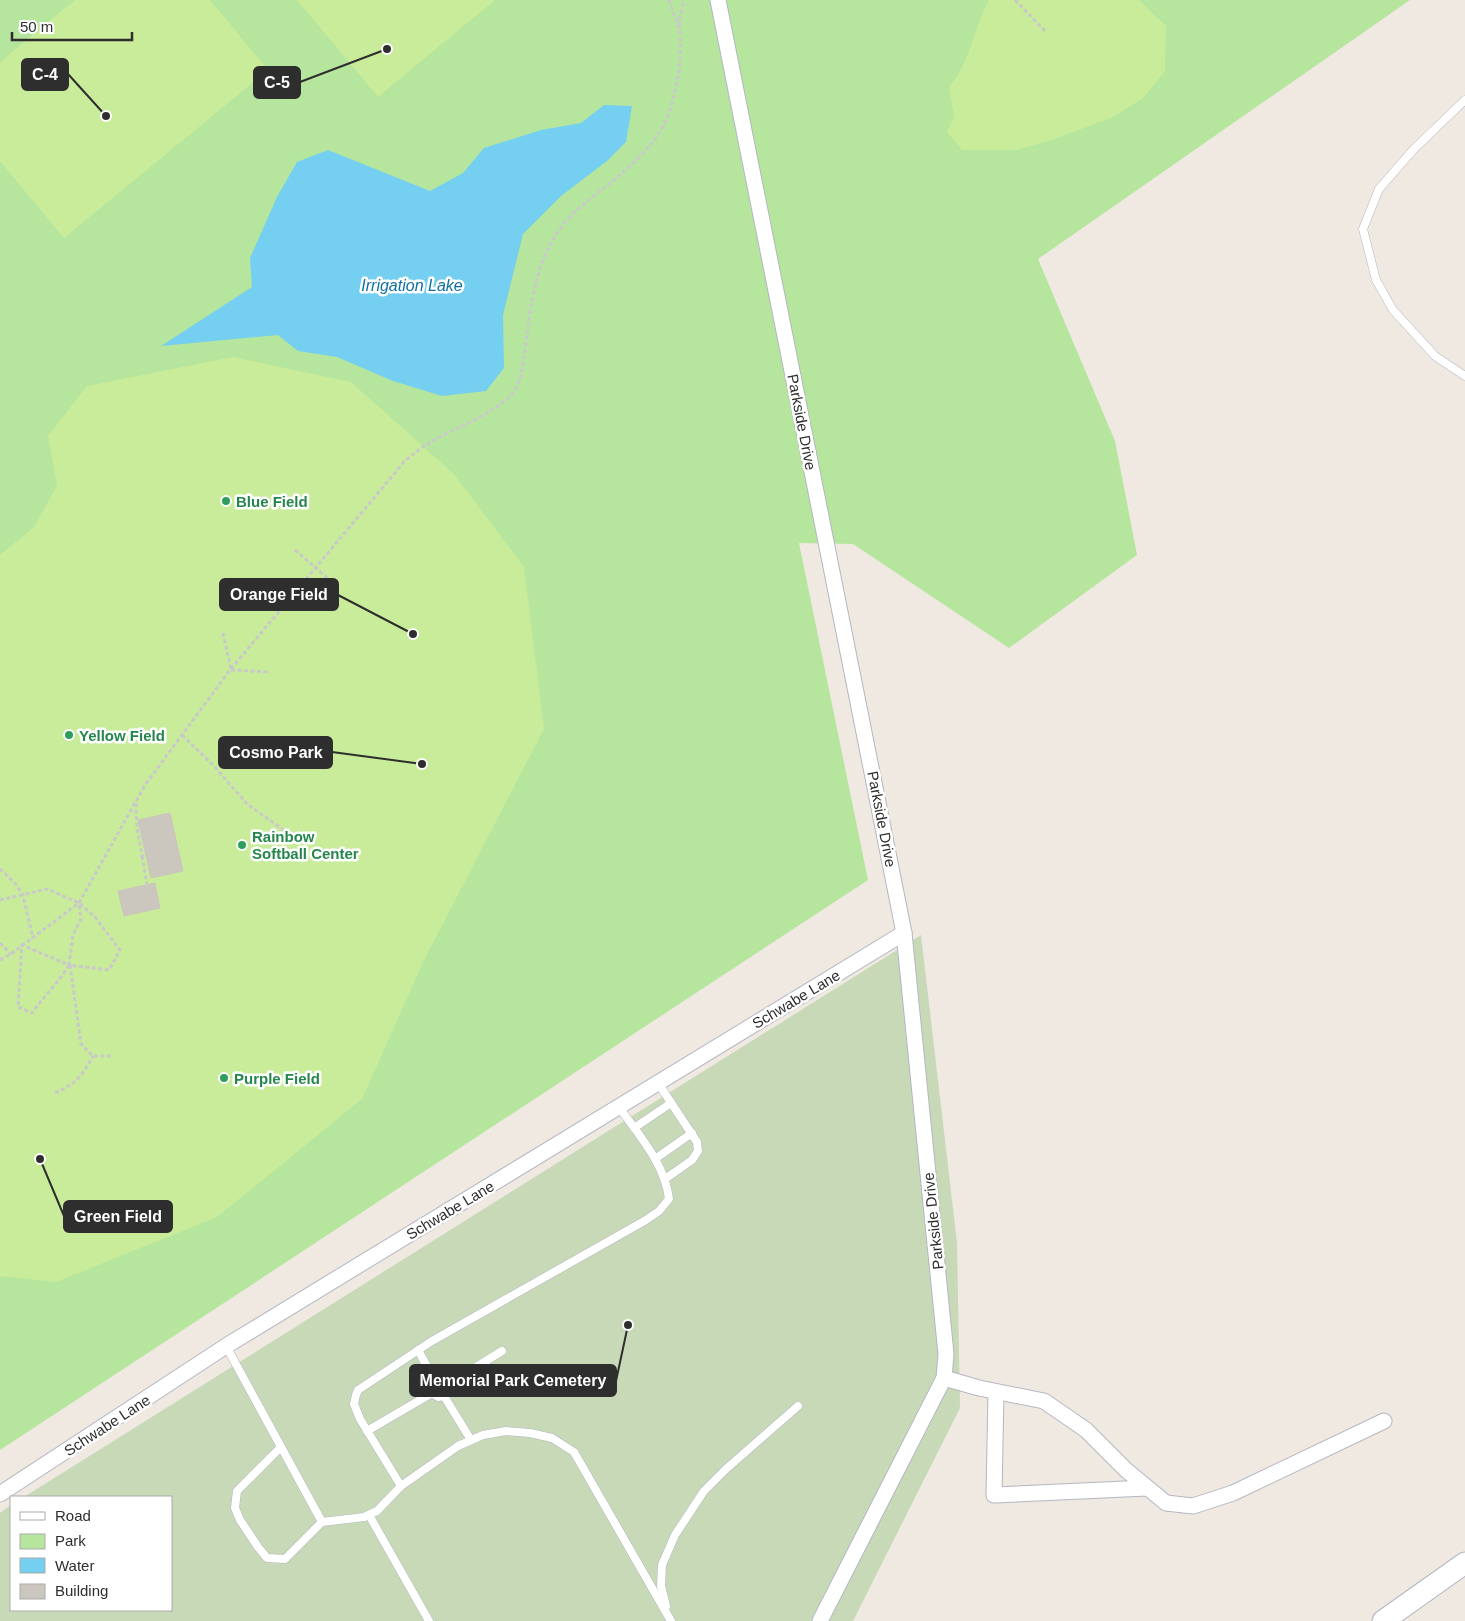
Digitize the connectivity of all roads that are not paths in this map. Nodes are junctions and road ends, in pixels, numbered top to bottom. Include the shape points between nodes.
1 (718, 0) edge
2 (1465, 100) edge
3 (1465, 376) edge
4 (904, 933) junction
5 (658, 1083) junction
6 (672, 1104) junction
7 (619, 1106) junction
8 (634, 1128) junction
9 (692, 1133) junction
10 (655, 1159) junction
11 (665, 1179) junction
12 (226, 1346) junction
13 (418, 1350) junction
14 (502, 1351) dead end
15 (944, 1378) junction
16 (435, 1381) junction
17 (447, 1385) junction
18 (996, 1392) junction
19 (432, 1393) junction
20 (444, 1396) junction
21 (798, 1406) dead end
22 (1384, 1421) dead end
23 (367, 1431) junction
24 (471, 1440) junction
25 (281, 1447) junction
26 (401, 1486) junction
27 (1147, 1488) junction
28 (0, 1494) edge
29 (369, 1515) junction
30 (322, 1522) junction
31 (1465, 1562) edge
32 (669, 1618) edge
33 (429, 1621) edge
34 (820, 1621) edge
35 (1383, 1621) edge

1 - 4 street, Parkside Drive
2 - 3 lane via 1413,150 1379,189 1363,229 1376,280 1393,310 1435,356
4 - 5 street, Schwabe Lane
4 - 15 street, Parkside Drive via 946,1354
5 - 6 lane
5 - 7 street, Schwabe Lane
6 - 8 lane
6 - 9 lane
7 - 8 lane
7 - 12 street, Schwabe Lane
8 - 10 lane
9 - 10 lane
9 - 11 lane via 698,1142 698,1151 692,1160
10 - 11 lane
11 - 13 lane via 669,1199 646,1220
12 - 25 lane
12 - 28 street, Schwabe Lane
13 - 16 lane
13 - 23 lane via 358,1390 354,1404
14 - 17 lane
15 - 18 street
15 - 34 street, Parkside Drive
16 - 17 lane via 442,1380
16 - 19 lane
17 - 20 lane via 448,1391
18 - 27 street via 1044,1401 1086,1430
18 - 27 street via 994,1495
19 - 20 lane
19 - 23 lane
20 - 24 lane
21 - 32 lane via 704,1491 675,1535 662,1565 661,1586
22 - 27 street via 1233,1493 1194,1506 1166,1504
23 - 26 lane
24 - 26 lane
24 - 32 lane via 506,1431 530,1433 552,1438 574,1452
25 - 30 lane
25 - 30 lane via 238,1491 235,1508 240,1520 267,1558 285,1559
26 - 29 lane via 378,1511
29 - 30 lane
29 - 33 lane
31 - 35 street

